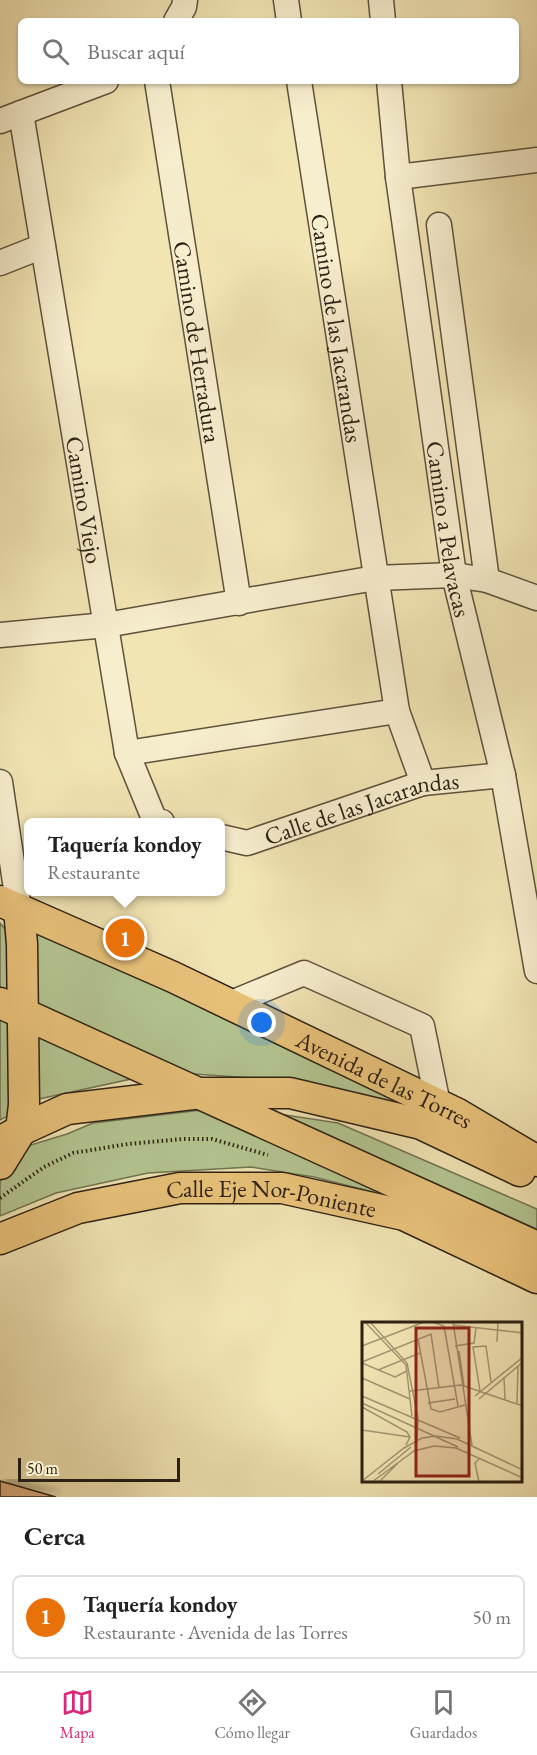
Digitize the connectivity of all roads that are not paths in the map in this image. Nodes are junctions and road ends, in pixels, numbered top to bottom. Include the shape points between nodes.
1 (185, 0) edge
2 (286, 0) edge
3 (381, 0) edge
4 (178, 18) edge
5 (289, 18) edge
6 (383, 18) edge
7 (98, 84) edge
8 (157, 84) edge
9 (298, 84) edge
10 (389, 84) edge
11 (11, 117) edge
12 (537, 160) edge
13 (398, 177) junction
14 (439, 225) dead end
15 (43, 246) junction
16 (0, 263) edge
17 (454, 575) junction
18 (375, 578) junction
19 (488, 580) junction
20 (537, 598) edge
21 (239, 603) junction
22 (106, 625) junction
23 (0, 635) edge
24 (397, 711) junction
25 (127, 753) junction
26 (503, 775) junction
27 (0, 782) edge
28 (423, 783) junction
29 (154, 818) edge
30 (225, 838) edge
31 (10, 905) edge
32 (537, 971) edge
33 (229, 1004) junction
34 (11, 1007) edge
35 (201, 1093) junction
36 (438, 1104) junction
37 (10, 1136) edge
38 (537, 1161) edge
39 (0, 1164) edge
40 (537, 1179) edge
41 (0, 1239) edge
42 (537, 1247) edge
43 (537, 1278) edge

1 - 4 street
2 - 5 street
3 - 6 street
7 - 11 street
8 - 21 street, Camino de Herradura
9 - 18 street, Camino de las Jacarandas
10 - 13 street, Camino a Pelavacas
11 - 15 street, Camino Viejo
12 - 13 street
13 - 17 street, Camino a Pelavacas
14 - 19 street
15 - 16 street
15 - 22 street, Camino Viejo
17 - 18 street
17 - 19 street
17 - 26 street, Camino a Pelavacas
18 - 21 street
18 - 24 street, Camino de las Jacarandas
19 - 20 street
21 - 22 street
22 - 23 street
22 - 25 street, Camino Viejo
24 - 25 street
24 - 28 street, Camino de las Jacarandas
25 - 29 street
26 - 28 street, Calle de las Jacarandas
26 - 32 street, Camino a Pelavacas
27 - 31 street
28 - 30 street, Calle de las Jacarandas via 247,843
31 - 33 main road, Avenida de las Torres
31 - 34 main road via 22,944
33 - 36 main road, Avenida de las Torres
33 - 36 street via 304,973 422,1026
34 - 35 main road
34 - 37 main road via 24,1106
35 - 37 main road via 67,1109
35 - 40 main road via 290,1093 421,1124
35 - 42 main road, Calle Eje Nor-Poniente
36 - 38 main road, Avenida de las Torres
37 - 39 main road
41 - 43 main road, Calle Eje Nor-Poniente via 78,1208 180,1188 282,1188 404,1215

